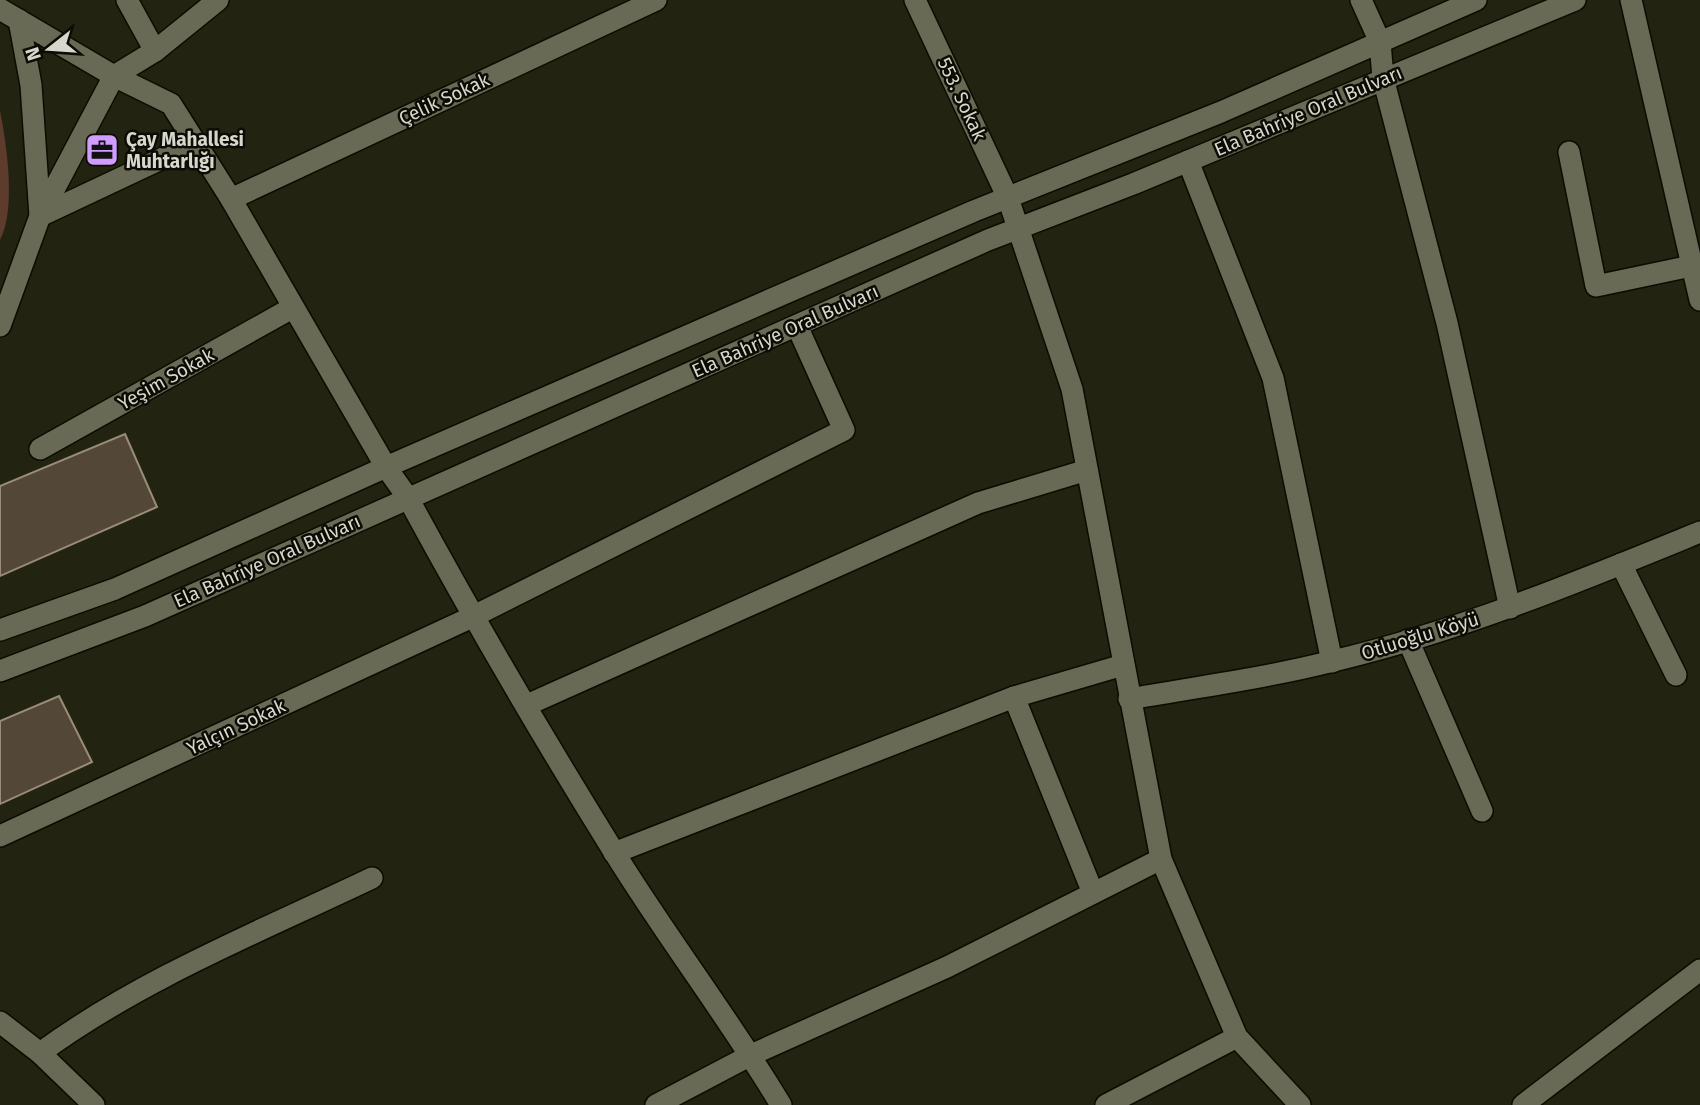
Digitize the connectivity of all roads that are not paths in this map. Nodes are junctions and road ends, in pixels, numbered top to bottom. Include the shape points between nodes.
1 (127, 0) edge
2 (218, 0) edge
3 (656, 0) edge
4 (915, 0) edge
5 (1361, 0) edge
6 (1476, 0) edge
7 (1575, 0) edge
8 (1630, 0) edge
9 (0, 9) edge
10 (19, 20) junction
11 (1380, 42) junction
12 (155, 51) junction
13 (114, 76) junction
14 (1383, 78) junction
15 (195, 143) junction
16 (1569, 152) dead end
17 (1188, 162) junction
18 (1008, 198) junction
19 (231, 199) junction
20 (40, 216) junction
21 (1019, 228) junction
22 (1691, 266) junction
23 (1700, 300) edge
24 (292, 308) junction
25 (0, 326) edge
26 (797, 326) junction
27 (40, 450) dead end
28 (386, 467) junction
29 (1087, 470) junction
30 (408, 498) junction
31 (1700, 532) edge
32 (1621, 564) junction
33 (1510, 608) junction
34 (472, 617) junction
35 (0, 630) edge
36 (1408, 640) junction
37 (1332, 662) junction
38 (1123, 665) junction
39 (0, 671) edge
40 (1676, 675) dead end
41 (1014, 697) junction
42 (1129, 699) junction
43 (527, 705) junction
44 (1482, 811) dead end
45 (0, 836) edge
46 (614, 853) junction
47 (1161, 859) junction
48 (372, 878) dead end
49 (1094, 893) junction
50 (1700, 970) edge
51 (0, 1022) edge
52 (1237, 1037) junction
53 (40, 1053) junction
54 (751, 1055) junction
55 (94, 1105) edge
56 (656, 1105) edge
57 (781, 1105) edge
58 (1106, 1105) edge
59 (1300, 1105) edge
60 (1522, 1105) edge

1 - 12 street
2 - 12 street
3 - 19 street, Çelik Sokak
4 - 18 street, 553. Sokak
5 - 11 street
6 - 11 street, Ela Bahriye Oral Bulvarı
7 - 14 street, Ela Bahriye Oral Bulvarı
8 - 22 street
9 - 10 street
10 - 13 street
10 - 20 street via 32,85
11 - 14 street
11 - 18 street, Ela Bahriye Oral Bulvarı
12 - 13 street
13 - 15 street via 171,104
13 - 20 street
14 - 17 street, Ela Bahriye Oral Bulvarı
14 - 33 street via 1447,323
15 - 19 street
15 - 20 street
16 - 22 street via 1596,286
17 - 21 street, Ela Bahriye Oral Bulvarı
17 - 37 street via 1273,378
18 - 21 street, 553. Sokak
18 - 28 street, Ela Bahriye Oral Bulvarı
19 - 24 street
20 - 25 street
21 - 26 street, Ela Bahriye Oral Bulvarı
21 - 29 street, 553. Sokak via 1072,389
22 - 23 street
24 - 27 street, Yeşim Sokak
24 - 28 street
26 - 30 street, Ela Bahriye Oral Bulvarı
26 - 34 street, Yalçın Sokak via 844,430
28 - 30 street
28 - 35 street, Ela Bahriye Oral Bulvarı via 115,589
29 - 38 street, 553. Sokak
29 - 43 street via 978,503
30 - 34 street
30 - 39 street, Ela Bahriye Oral Bulvarı via 145,616
31 - 32 street, Otluoğlu Köyü
32 - 33 street, Otluoğlu Köyü
32 - 40 street
33 - 36 street, Otluoğlu Köyü
34 - 43 street
34 - 45 street, Yalçın Sokak
36 - 37 street, Otluoğlu Köyü
36 - 44 street
37 - 42 street, Otluoğlu Köyü
38 - 41 street
38 - 42 street, 553. Sokak
41 - 46 street
41 - 49 street
42 - 47 street, 553. Sokak
43 - 46 street
46 - 54 street
47 - 49 street
47 - 52 street, 553. Sokak
48 - 53 street via 181,968 89,1017
49 - 54 street via 947,967
50 - 60 street
51 - 53 street
52 - 58 street
52 - 59 street, 553. Sokak
53 - 55 street
54 - 56 street
54 - 57 street

